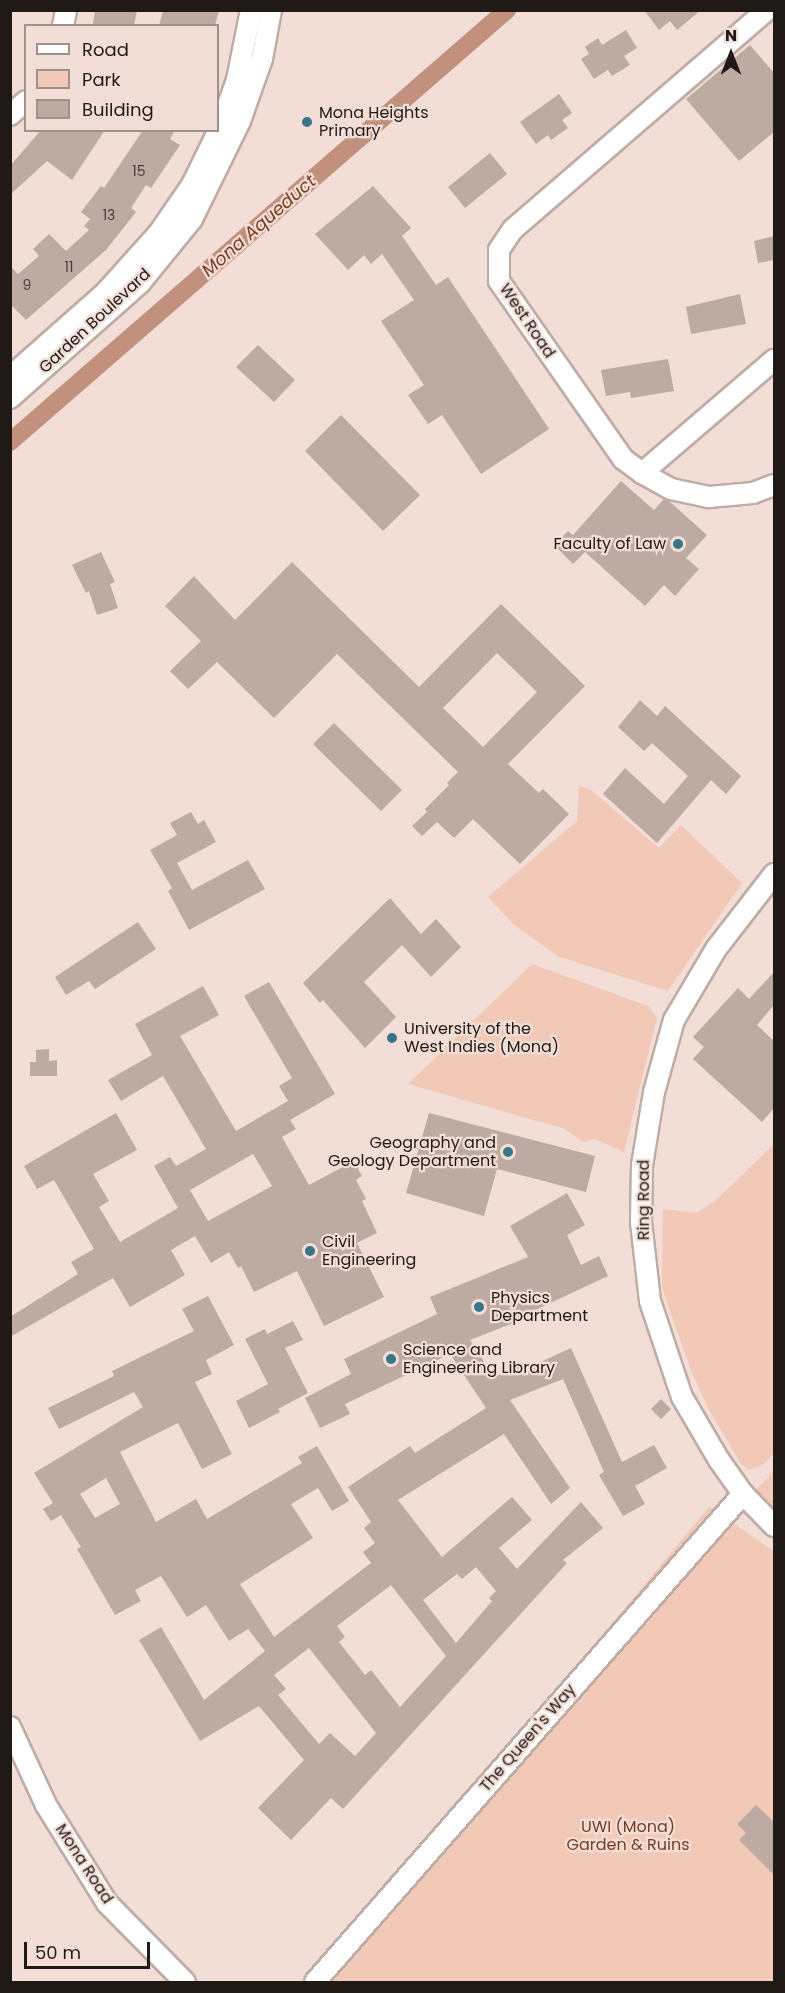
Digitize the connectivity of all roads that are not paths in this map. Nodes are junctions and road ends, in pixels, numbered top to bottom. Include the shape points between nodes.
1 (251, 10) edge
2 (271, 10) edge
3 (767, 10) edge
4 (24, 103) edge
5 (10, 116) edge
6 (219, 130) edge
7 (218, 132) edge
8 (774, 360) edge
9 (10, 376) edge
10 (10, 398) edge
11 (642, 473) junction
12 (774, 485) edge
13 (774, 874) edge
14 (743, 1494) junction
15 (774, 1526) edge
16 (10, 1727) edge
17 (185, 1983) edge
18 (315, 1983) edge

1 - 6 street, Garden Boulevard via 237,80
2 - 10 street, Garden Boulevard via 262,59 240,121 192,219 140,283
3 - 11 street, West Road via 513,229 500,250 499,281 623,459
4 - 5 street
7 - 9 street, Garden Boulevard via 192,185 159,233 106,291
8 - 11 street
11 - 12 street, West Road via 671,489 709,497 753,493
13 - 14 street, Ring Road via 716,949 674,1020 654,1092 642,1165 641,1222 652,1308 682,1397
14 - 15 street, Ring Road
14 - 18 street, The Queen's Way
16 - 17 street, Mona Road via 46,1805 107,1903

